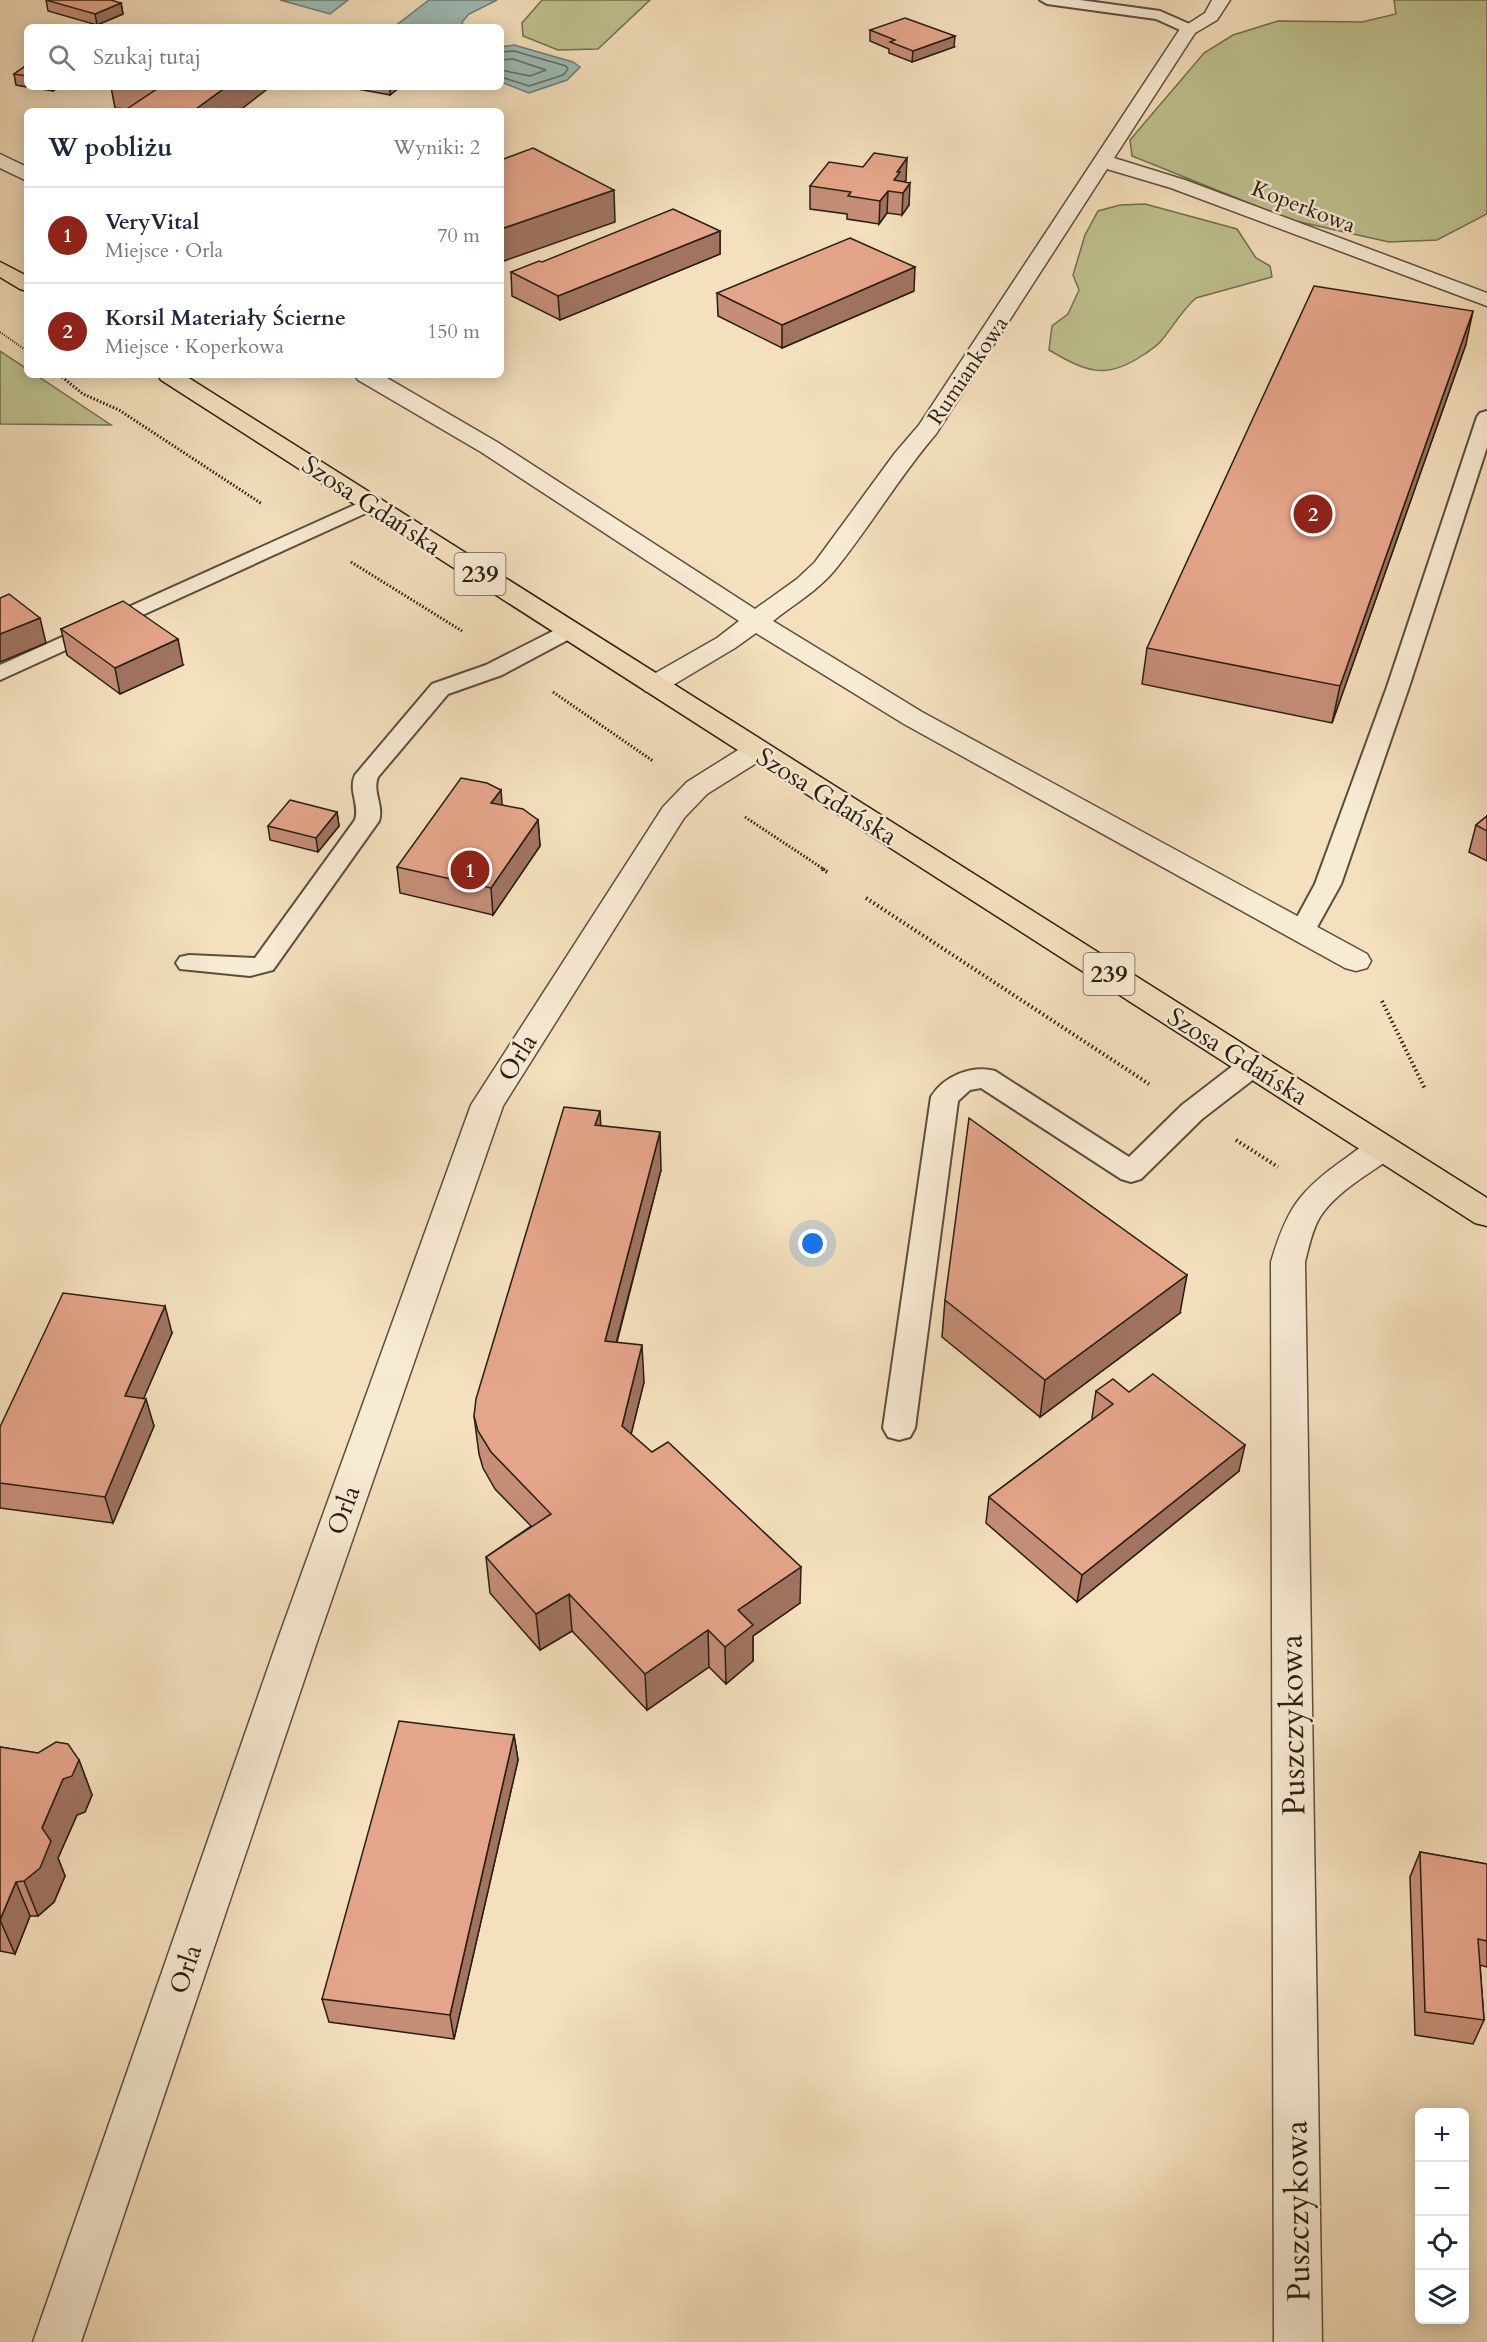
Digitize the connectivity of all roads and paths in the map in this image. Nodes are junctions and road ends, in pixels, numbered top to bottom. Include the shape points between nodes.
1 (1047, 0) edge
2 (1221, 0) edge
3 (1189, 29) junction
4 (0, 160) edge
5 (1102, 161) junction
6 (24, 173) edge
7 (0, 268) edge
8 (24, 283) edge
9 (1487, 300) edge
10 (0, 332) edge
11 (24, 349) edge
12 (63, 378) edge
13 (174, 378) edge
14 (371, 378) edge
15 (1487, 417) edge
16 (370, 504) junction
17 (268, 508) dead end
18 (346, 559) dead end
19 (757, 621) junction
20 (569, 630) junction
21 (464, 633) dead end
22 (0, 673) edge
23 (654, 685) junction
24 (549, 689) dead end
25 (756, 751) junction
26 (654, 761) dead end
27 (741, 815) dead end
28 (830, 873) dead end
29 (866, 898) dead end
30 (1302, 932) junction
31 (1356, 961) joint
32 (189, 963) dead end
33 (1253, 1065) junction
34 (1150, 1085) dead end
35 (1425, 1089) dead end
36 (1231, 1137) dead end
37 (1382, 1148) junction
38 (1287, 1173) dead end
39 (1487, 1214) edge
40 (899, 1428) dead end
41 (57, 2342) edge
42 (1298, 2342) edge

1 - 3 lane via 1160,15
2 - 3 street, Rumiankowa via 1211,16
3 - 5 street, Rumiankowa
4 - 6 street
5 - 9 street, Koperkowa via 1178,184
5 - 19 street, Rumiankowa via 928,429 824,567
7 - 8 main road
10 - 11 path
12 - 17 path via 83,394 119,410
13 - 16 main road, Szosa Gdańska / 239
14 - 19 street via 489,447
15 - 30 lane via 1328,884
16 - 20 main road, Szosa Gdańska / 239
16 - 22 lane
18 - 21 path
19 - 23 street, Rumiankowa
19 - 30 street via 913,718
20 - 23 main road, Szosa Gdańska / 239
20 - 32 lane via 494,670 449,685 434,695 367,775 362,790 370,805 367,821 264,964 250,968
23 - 25 main road, Szosa Gdańska / 239
24 - 26 path
25 - 33 main road, Szosa Gdańska / 239
25 - 41 street, Orla via 697,788 673,813 487,1105 298,1639
27 - 28 path
29 - 34 path
30 - 31 street
31 - 35 path via 1369,973
33 - 37 main road, Szosa Gdańska / 239
33 - 40 lane via 1192,1112 1131,1172 985,1078 962,1082 945,1097
36 - 38 path
37 - 39 main road, Szosa Gdańska / 239
37 - 42 street, Puszczykowa via 1306,1212 1288,1262

